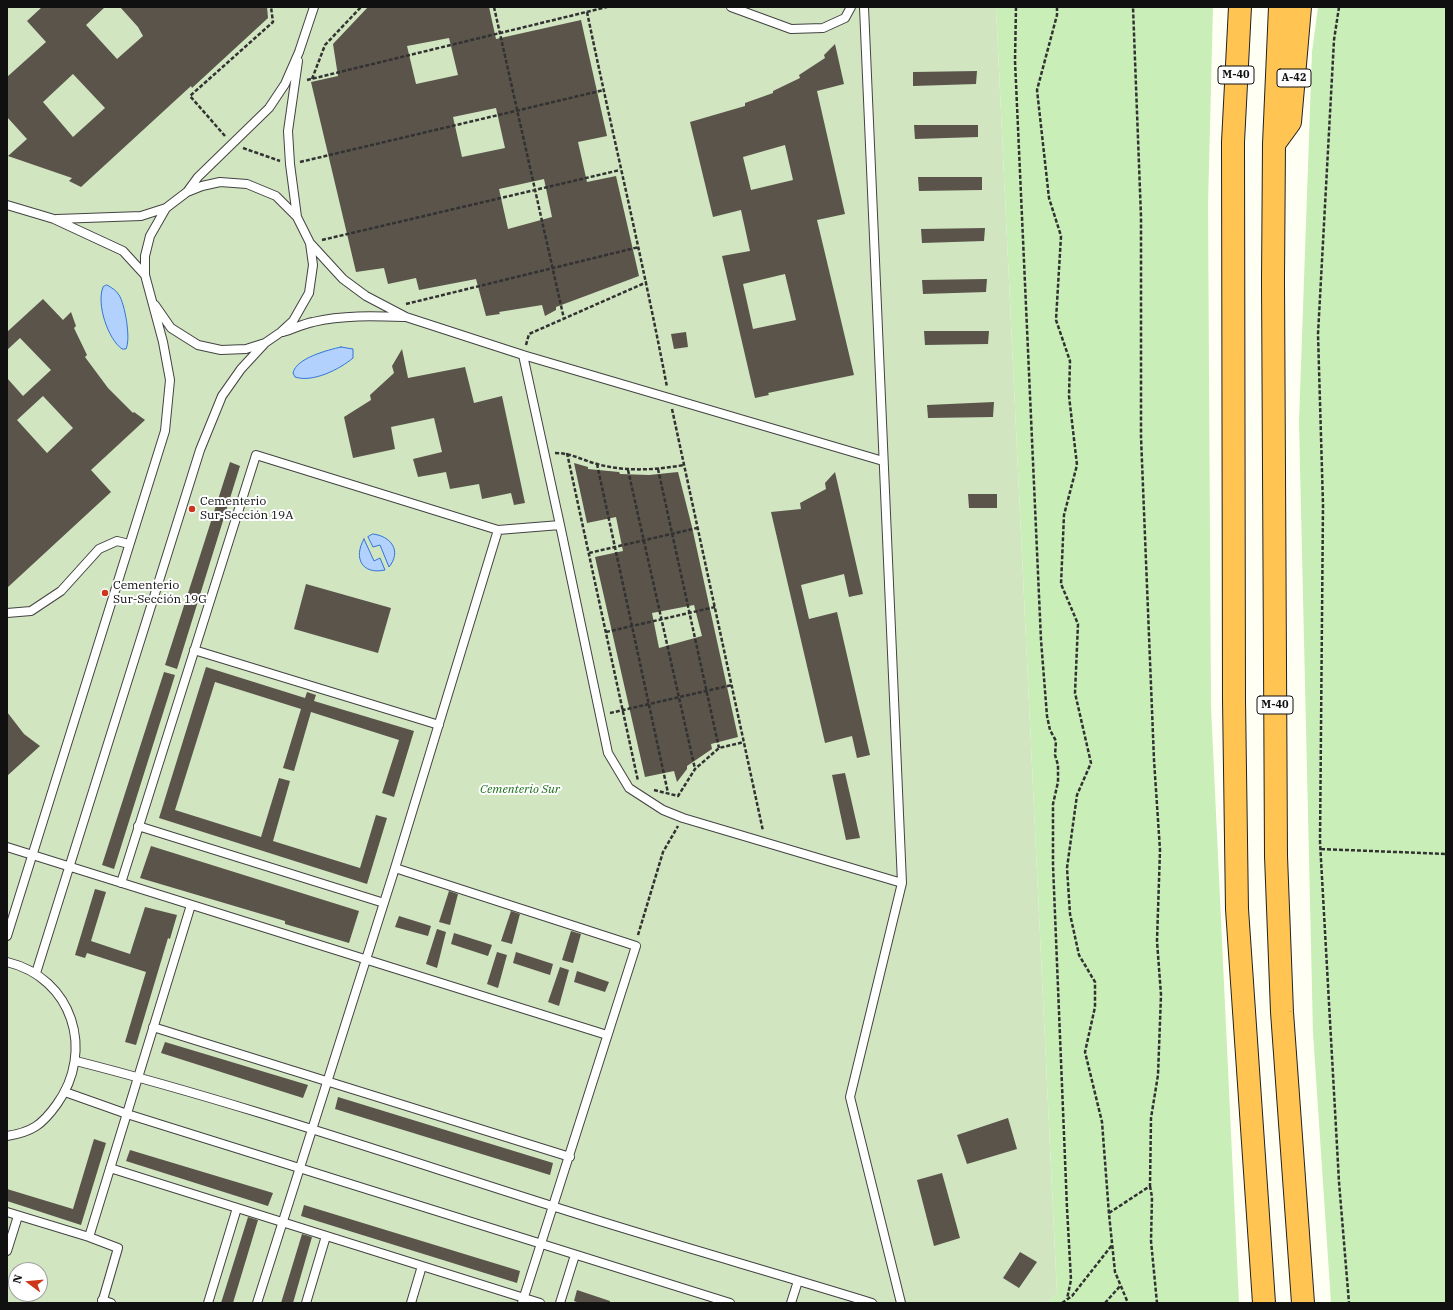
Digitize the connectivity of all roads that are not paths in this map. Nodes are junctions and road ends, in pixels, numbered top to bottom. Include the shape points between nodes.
1 (314, 7) edge
2 (731, 7) edge
3 (851, 7) edge
4 (864, 7) edge
5 (1240, 7) edge
6 (1280, 7) edge
7 (1300, 7) edge
8 (299, 52) junction
9 (1274, 144) junction
10 (187, 192) junction
11 (7, 205) edge
12 (166, 208) junction
13 (297, 217) junction
14 (54, 219) junction
15 (310, 243) junction
16 (145, 275) junction
17 (151, 300) junction
18 (406, 317) junction
19 (281, 332) junction
20 (265, 342) junction
21 (523, 355) junction
22 (883, 461) junction
23 (560, 524) junction
24 (498, 530) junction
25 (129, 544) junction
26 (7, 613) edge
27 (194, 650) junction
28 (439, 725) junction
29 (138, 826) junction
30 (7, 847) edge
31 (33, 855) junction
32 (70, 867) junction
33 (395, 868) junction
34 (121, 883) junction
35 (902, 883) junction
36 (384, 904) junction
37 (191, 905) junction
38 (7, 936) edge
39 (366, 960) junction
40 (7, 962) edge
41 (36, 973) junction
42 (153, 1027) junction
43 (608, 1036) junction
44 (76, 1062) junction
45 (138, 1077) junction
46 (327, 1082) junction
47 (65, 1092) junction
48 (127, 1114) junction
49 (312, 1129) junction
50 (7, 1136) edge
51 (570, 1157) junction
52 (300, 1167) junction
53 (110, 1168) junction
54 (554, 1207) junction
55 (237, 1208) junction
56 (7, 1212) edge
57 (18, 1216) junction
58 (282, 1222) junction
59 (326, 1236) junction
60 (89, 1237) junction
61 (541, 1244) junction
62 (7, 1251) edge
63 (575, 1255) junction
64 (1260, 1255) junction
65 (422, 1266) junction
66 (1301, 1266) junction
67 (798, 1280) junction
68 (523, 1300) edge
69 (102, 1302) edge
70 (111, 1303) edge
71 (208, 1303) edge
72 (257, 1303) edge
73 (306, 1303) edge
74 (411, 1303) edge
75 (540, 1303) edge
76 (560, 1303) edge
77 (730, 1303) edge
78 (791, 1303) edge
79 (872, 1303) edge
80 (901, 1303) edge
81 (1257, 1303) edge
82 (1264, 1303) edge
83 (1303, 1303) edge
84 (1309, 1303) edge

1 - 8 lane
2 - 3 lane via 791,29 823,28 845,18
4 - 22 lane
5 - 64 highway, M-40 via 1233,142 1236,878
6 - 9 highway, M-40
7 - 9 highway, A-42 via 1290,122
8 - 10 lane via 285,84 269,108 198,177
8 - 13 lane via 288,131
9 - 66 highway, M-40 via 1276,856 1282,1012
10 - 12 lane
10 - 13 lane via 220,182 247,184 276,196
11 - 14 lane
12 - 14 lane via 141,216
12 - 16 lane via 150,236 145,256
13 - 15 lane
14 - 16 lane via 123,251
15 - 18 lane via 344,279 366,296
15 - 19 lane via 313,265 309,293 293,321
16 - 17 lane
17 - 20 lane via 171,328 198,345 221,350 246,349
17 - 25 lane via 170,380 165,431
18 - 19 lane via 363,316 332,319
18 - 21 lane
19 - 20 lane
20 - 32 lane via 222,396 200,450
21 - 22 lane
21 - 23 lane
22 - 35 lane
23 - 24 lane
23 - 35 lane via 608,753 629,788 662,810 683,818
24 - 27 lane via 256,455
24 - 28 lane
25 - 26 lane via 117,541 99,549 61,591 31,611
25 - 31 lane
27 - 28 lane
27 - 29 lane
28 - 33 lane
29 - 34 lane
29 - 36 lane
30 - 31 lane
31 - 32 lane
31 - 38 lane
32 - 34 lane
32 - 41 lane
33 - 36 lane
33 - 43 lane via 636,946
34 - 37 lane
35 - 80 lane via 850,1097
36 - 39 lane
37 - 39 lane
37 - 42 lane
39 - 43 lane
39 - 46 lane
40 - 41 lane
41 - 44 lane via 52,986 65,1004 76,1033
42 - 45 lane
42 - 46 lane
43 - 51 lane
44 - 45 lane
44 - 47 lane
45 - 48 lane
45 - 49 lane
46 - 49 lane
46 - 51 lane
47 - 48 lane
47 - 50 lane via 41,1124 23,1133
48 - 52 lane
48 - 53 lane
49 - 52 lane
49 - 54 lane
51 - 54 lane
52 - 58 lane
52 - 61 lane
53 - 55 lane
53 - 60 lane
54 - 61 lane
54 - 67 lane
55 - 58 lane
55 - 71 lane
56 - 57 lane
57 - 60 lane
57 - 62 lane
58 - 59 lane
58 - 72 lane
59 - 65 lane
59 - 73 lane
60 - 69 lane via 118,1248
61 - 63 lane
61 - 68 lane
63 - 76 lane
63 - 77 lane
64 - 81 highway, M-40
64 - 82 highway, M-40
65 - 68 lane
65 - 74 lane
66 - 83 highway, M-40
66 - 84 highway, M-40
67 - 78 lane
67 - 79 lane
68 - 75 lane
69 - 70 lane

